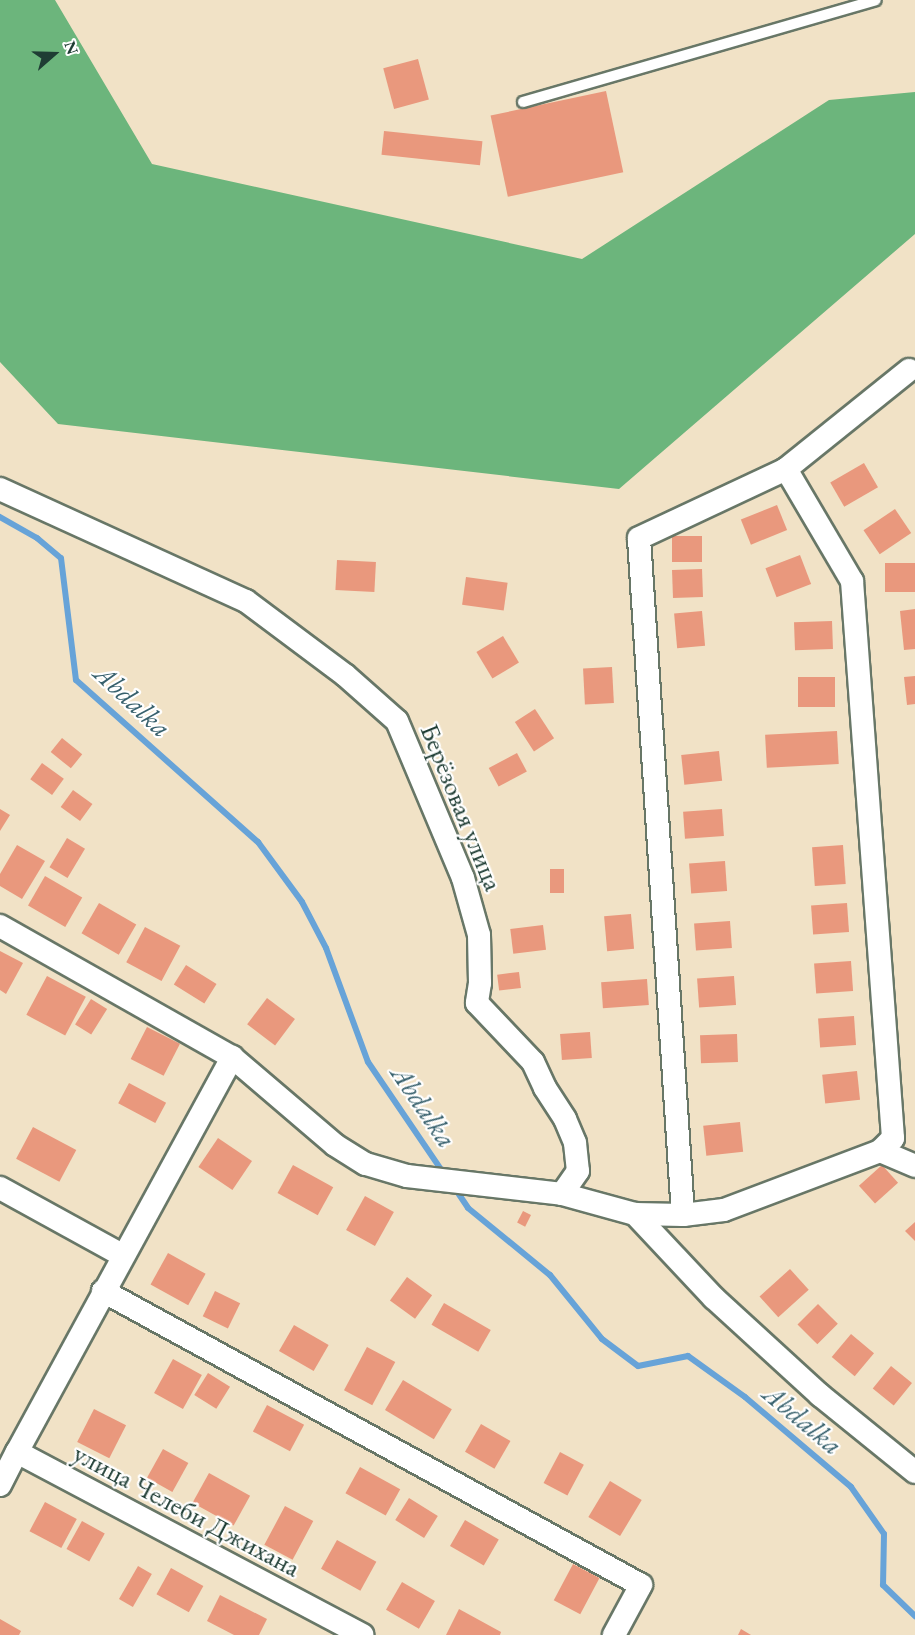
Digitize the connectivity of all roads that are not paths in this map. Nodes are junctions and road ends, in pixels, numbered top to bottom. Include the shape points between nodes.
1 (876, 0) edge
2 (523, 102) dead end
3 (909, 370) dead end
4 (786, 469) junction
5 (0, 489) edge
6 (0, 926) edge
7 (232, 1057) junction
8 (880, 1151) junction
9 (915, 1166) edge
10 (0, 1188) edge
11 (562, 1194) junction
12 (635, 1214) junction
13 (683, 1215) junction
14 (122, 1255) junction
15 (103, 1291) junction
16 (17, 1452) junction
17 (915, 1472) edge
18 (0, 1485) edge
19 (363, 1635) edge
20 (614, 1635) edge

1 - 2 lane
3 - 4 street
4 - 8 street via 852,581 894,1138
4 - 13 street via 639,538
5 - 11 street, Берёзовая улица via 246,601 345,675 397,721 463,878 479,935 477,1003 532,1062 575,1143 578,1171
6 - 7 street
7 - 11 street via 335,1145 366,1164 407,1176
7 - 14 street
8 - 9 street
8 - 13 street via 724,1210
10 - 14 street
11 - 12 street
12 - 13 street
12 - 17 street via 714,1298 784,1363
14 - 15 street
15 - 16 street
15 - 20 street via 641,1585
16 - 18 street
16 - 19 street, улица Челеби Джихана

